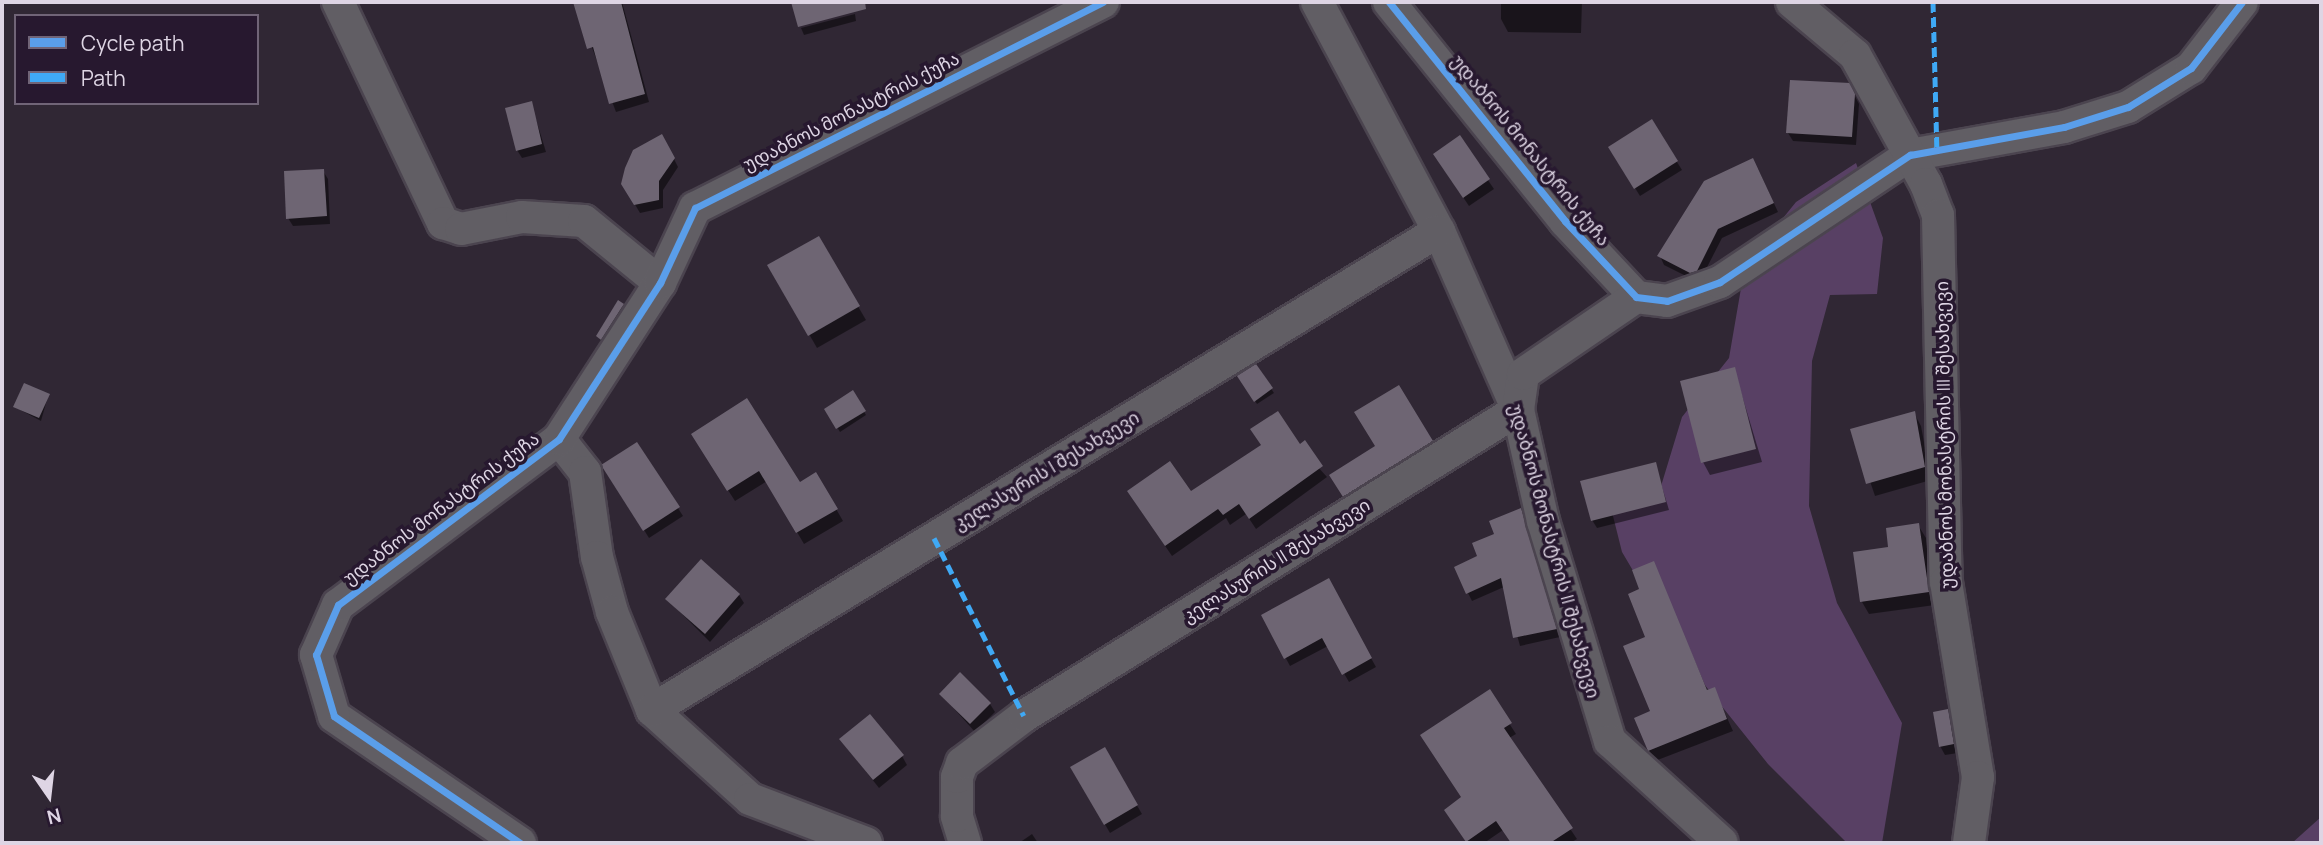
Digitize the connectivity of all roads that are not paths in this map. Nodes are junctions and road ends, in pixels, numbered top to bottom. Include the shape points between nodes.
1 (338, 2) edge
2 (1103, 2) edge
3 (1317, 2) edge
4 (1389, 2) edge
5 (1792, 2) edge
6 (2242, 2) edge
7 (1910, 155) junction
8 (1439, 231) junction
9 (660, 283) junction
10 (1636, 298) junction
11 (1518, 410) junction
12 (559, 439) junction
13 (653, 709) junction
14 (520, 843) edge
15 (866, 843) edge
16 (965, 843) edge
17 (1722, 843) edge
18 (1969, 843) edge

1 - 9 street via 443,223 461,229 522,217 584,221
2 - 9 street, უდაბნოს მონასტრის ქუჩა via 695,208
3 - 8 street, უდაბნოს მონასტრის II შესახვევი
4 - 10 street, უდაბნოს მონასტრის ქუჩა via 1565,221
5 - 7 street, უდაბნოს მონასტრის III შესახვევი via 1854,55
6 - 7 street via 2191,68 2128,107 2064,127
7 - 10 street via 1720,282 1667,300
7 - 18 street, უდაბნოს მონასტრის III შესახვევი via 1938,215 1946,582 1978,777
8 - 11 street, უდაბნოს მონასტრის II შესახვევი
8 - 13 street, კელასურის I შესახვევი
9 - 12 street, უდაბნოს მონასტრის ქუჩა
10 - 11 street via 1523,374
11 - 16 street, კელასურის II შესახვევი via 1024,716 969,758 957,778 957,816
11 - 17 street, უდაბნოს მონასტრის II შესახვევი via 1543,521 1610,741
12 - 13 street via 585,472 597,557 612,612
12 - 14 street, უდაბნოს მონასტრის ქუჩა via 338,605 316,655 334,716
13 - 15 street via 750,799

